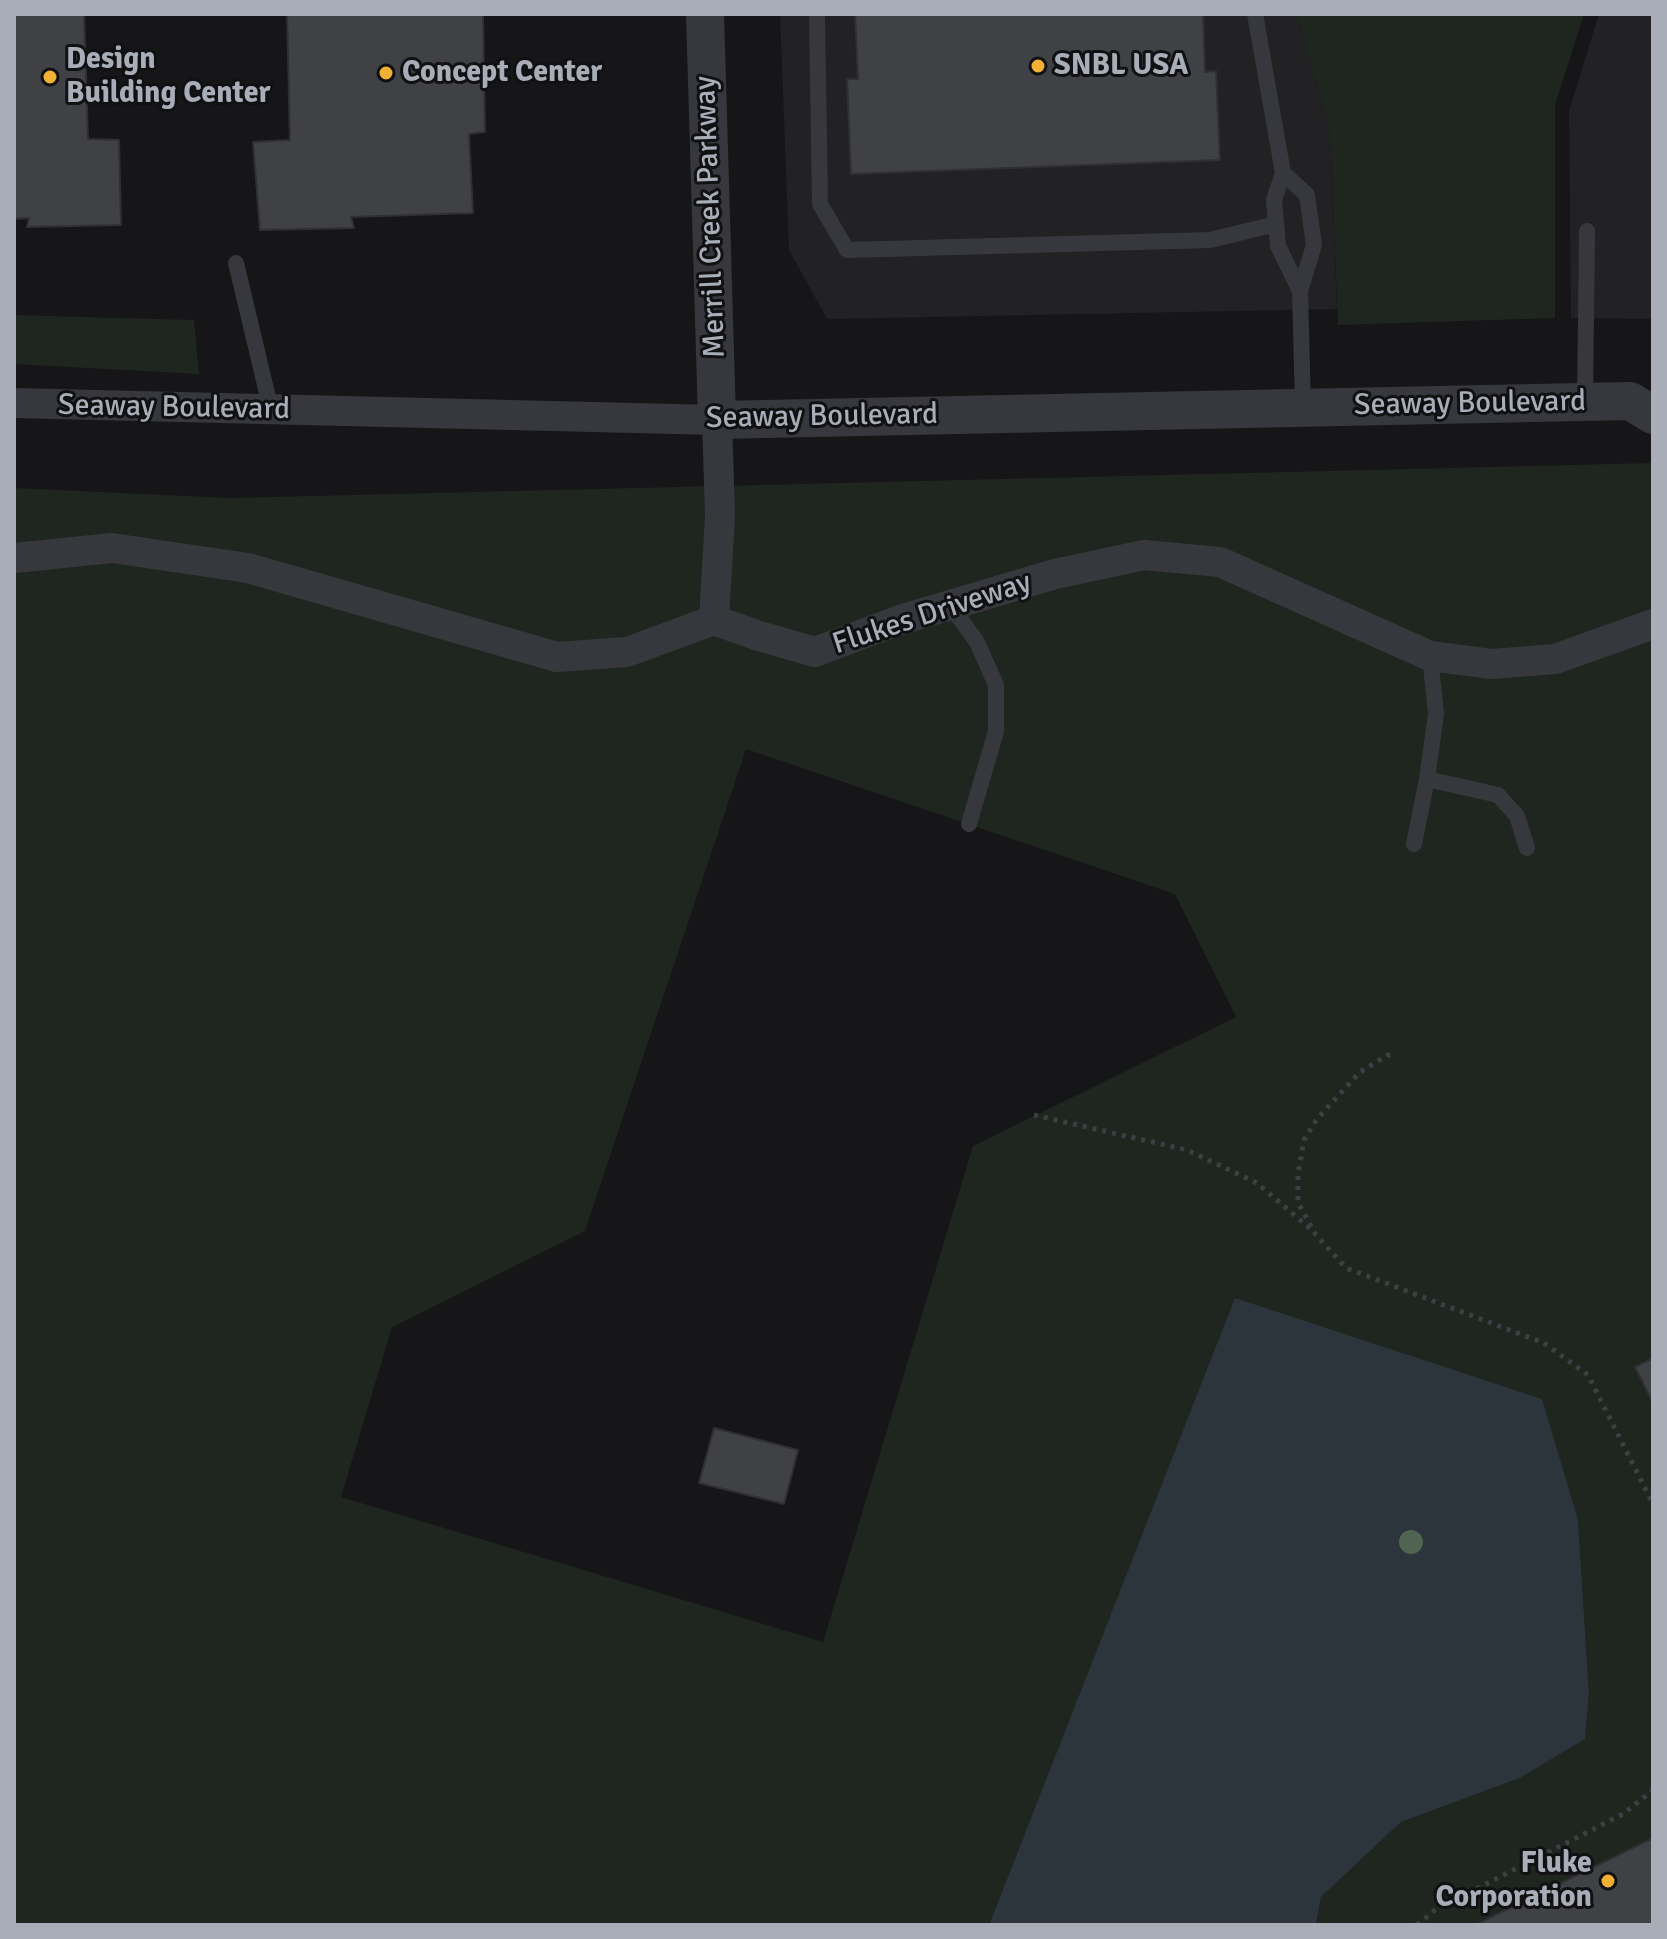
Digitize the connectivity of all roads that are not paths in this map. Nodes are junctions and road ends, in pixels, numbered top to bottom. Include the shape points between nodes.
1 (705, 14) edge
2 (817, 14) edge
3 (1255, 14) edge
4 (1283, 173) junction
5 (1276, 224) junction
6 (1587, 231) dead end
7 (236, 263) dead end
8 (1300, 291) junction
9 (1645, 399) edge
10 (1585, 401) junction
11 (14, 403) edge
12 (1303, 407) junction
13 (271, 410) junction
14 (717, 420) junction
15 (14, 558) edge
16 (950, 605) junction
17 (714, 620) junction
18 (1653, 624) edge
19 (1430, 656) junction
20 (1427, 779) junction
21 (969, 824) dead end
22 (1414, 844) dead end
23 (1527, 848) dead end

1 - 14 street, Merrill Creek Parkway
2 - 5 lane via 820,204 847,250 1210,240
3 - 4 lane
4 - 5 lane via 1274,200
4 - 8 lane via 1307,195 1314,245
5 - 8 lane via 1278,246
6 - 10 lane
7 - 13 lane
8 - 12 lane
9 - 10 street, Seaway Boulevard
10 - 12 street, Seaway Boulevard
11 - 13 street, Seaway Boulevard
12 - 14 street, Seaway Boulevard
13 - 14 street, Seaway Boulevard
14 - 17 street via 720,516
15 - 17 street via 112,548 248,568 557,657 627,652
16 - 17 street, Flukes Driveway via 815,652
16 - 19 street, Flukes Driveway via 1144,555 1220,562
16 - 21 lane via 977,642 996,685 996,731
18 - 19 street, Flukes Driveway via 1555,659 1492,664
19 - 20 lane via 1436,714
20 - 22 lane
20 - 23 lane via 1498,795 1517,816

